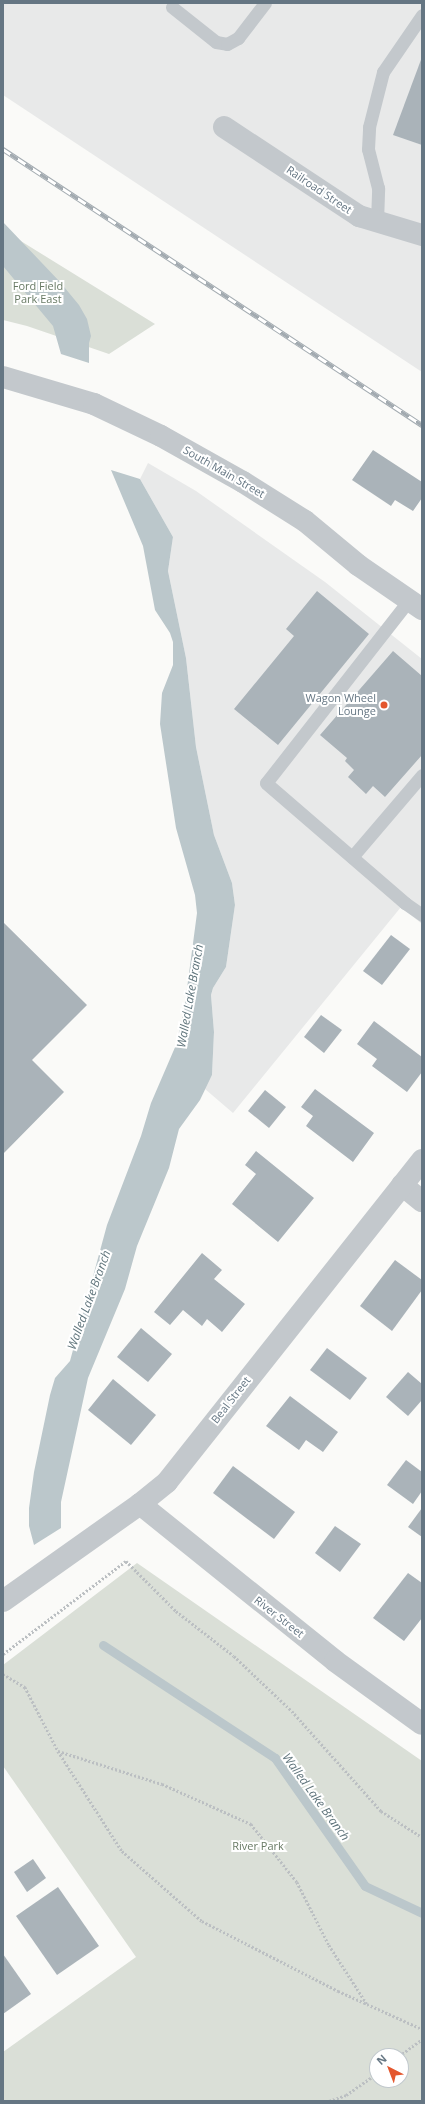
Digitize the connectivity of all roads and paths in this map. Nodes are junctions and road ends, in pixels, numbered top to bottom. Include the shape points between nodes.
1 (265, 3) edge
2 (172, 7) dead end
3 (422, 15) edge
4 (224, 127) dead end
5 (377, 222) junction
6 (422, 235) edge
7 (3, 377) edge
8 (415, 605) edge
9 (422, 775) edge
10 (352, 857) junction
11 (422, 915) edge
12 (422, 1160) edge
13 (402, 1185) junction
14 (422, 1201) edge
15 (140, 1504) junction
16 (3, 1601) edge
17 (3, 1654) edge
18 (3, 1674) edge
19 (422, 1724) edge
20 (58, 1751) junction
21 (422, 1837) edge
22 (367, 2004) junction
23 (422, 2029) edge
24 (422, 2039) edge
25 (409, 2049) edge
26 (369, 2079) edge
27 (329, 2101) edge

1 - 2 lane via 238,38 227,44 216,42
3 - 5 lane via 382,72 369,127 368,149 378,188
4 - 5 street, Railroad Street via 358,216
5 - 6 street, Railroad Street
7 - 8 street, South Main Street via 94,404 161,436 243,482 305,521 358,565
8 - 10 lane via 266,783
9 - 10 lane
10 - 11 lane
12 - 13 street, Beal Street
13 - 14 street
13 - 15 street, Beal Street via 167,1482
15 - 16 street, Beal Street
15 - 19 street, River Street via 335,1661
17 - 21 path via 126,1561 176,1611 234,1656 292,1711 380,1811
18 - 20 path via 25,1687
20 - 22 path via 122,1851 202,1921
20 - 22 path via 162,1784 251,1824 297,1882 329,1945
22 - 23 path
24 - 25 path
26 - 27 path via 346,2095

